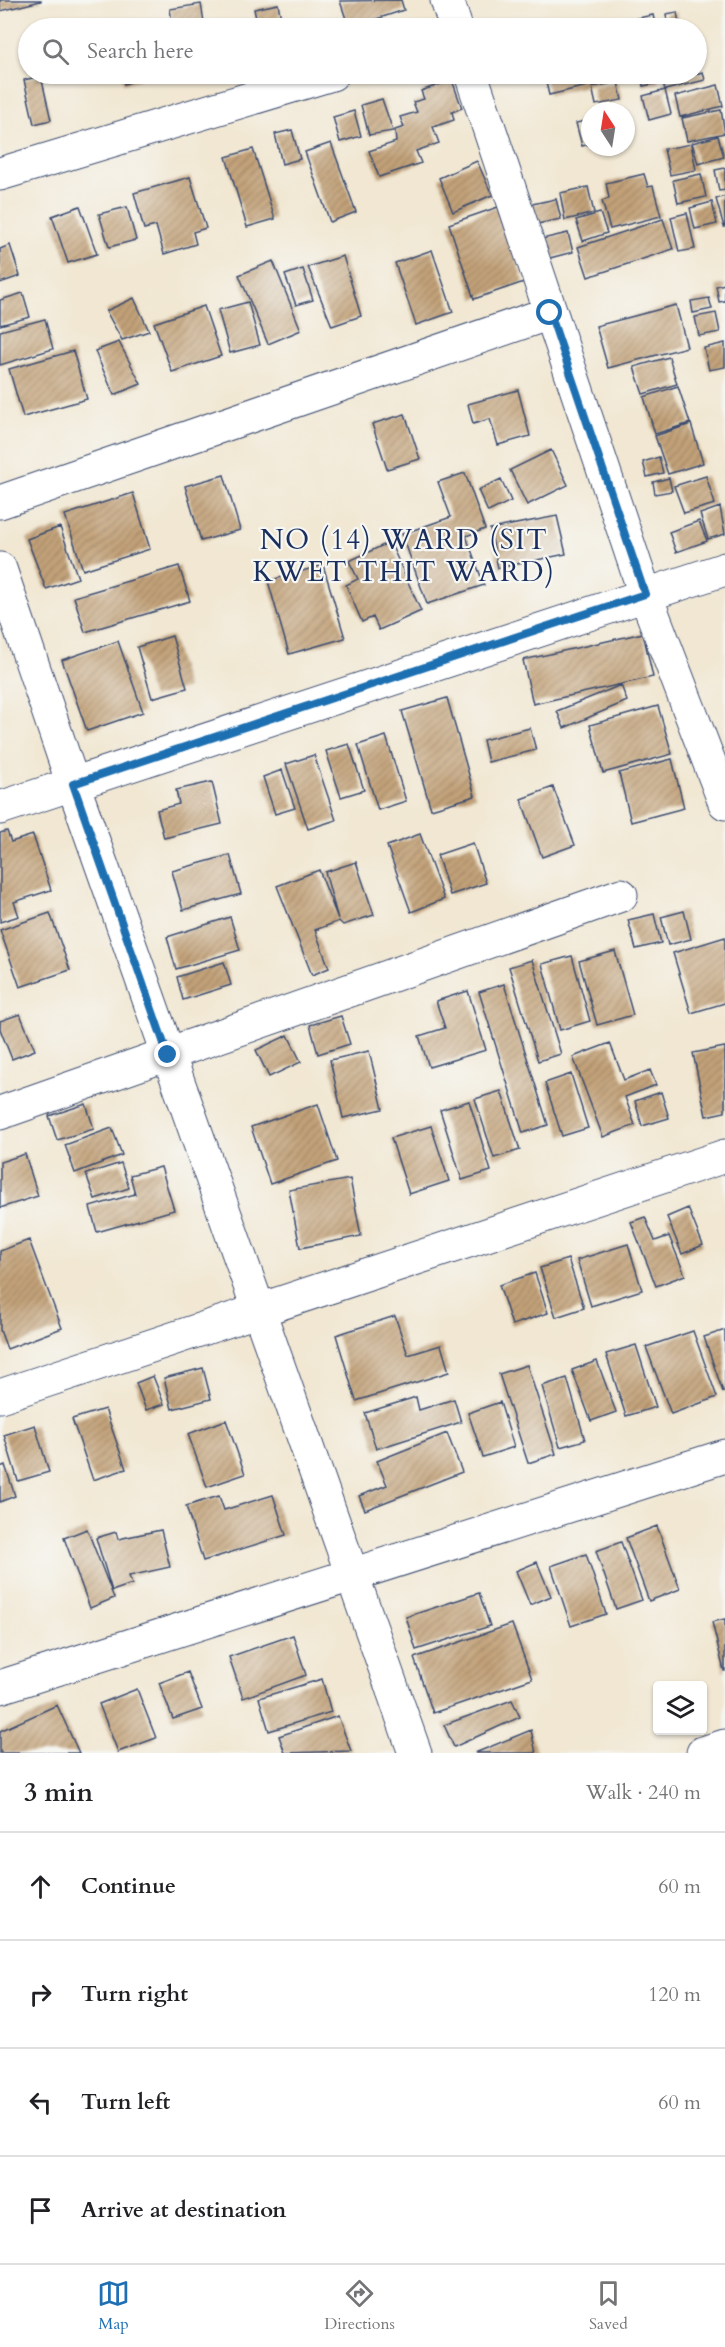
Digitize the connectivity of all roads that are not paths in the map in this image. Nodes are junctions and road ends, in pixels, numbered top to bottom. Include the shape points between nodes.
1 (447, 0) edge
2 (453, 18) edge
3 (299, 84) edge
4 (474, 84) edge
5 (0, 174) edge
6 (550, 313) junction
7 (0, 502) edge
8 (725, 568) edge
9 (0, 569) edge
10 (645, 594) junction
11 (73, 784) junction
12 (725, 803) edge
13 (0, 808) edge
14 (621, 895) dead end
15 (168, 1055) junction
16 (0, 1113) edge
17 (725, 1156) edge
18 (259, 1309) junction
19 (0, 1396) edge
20 (725, 1456) edge
21 (352, 1574) junction
22 (0, 1687) edge
23 (725, 1746) edge
24 (415, 1753) edge
25 (703, 1753) edge

1 - 2 street
3 - 5 street
4 - 6 street
6 - 7 street
6 - 10 street
8 - 10 street
9 - 11 street
10 - 11 street
10 - 12 street
11 - 13 street
11 - 15 street
14 - 15 street
15 - 16 street
15 - 18 street
17 - 18 street
18 - 19 street
18 - 21 street
20 - 21 street
21 - 22 street
21 - 24 street
23 - 25 street

